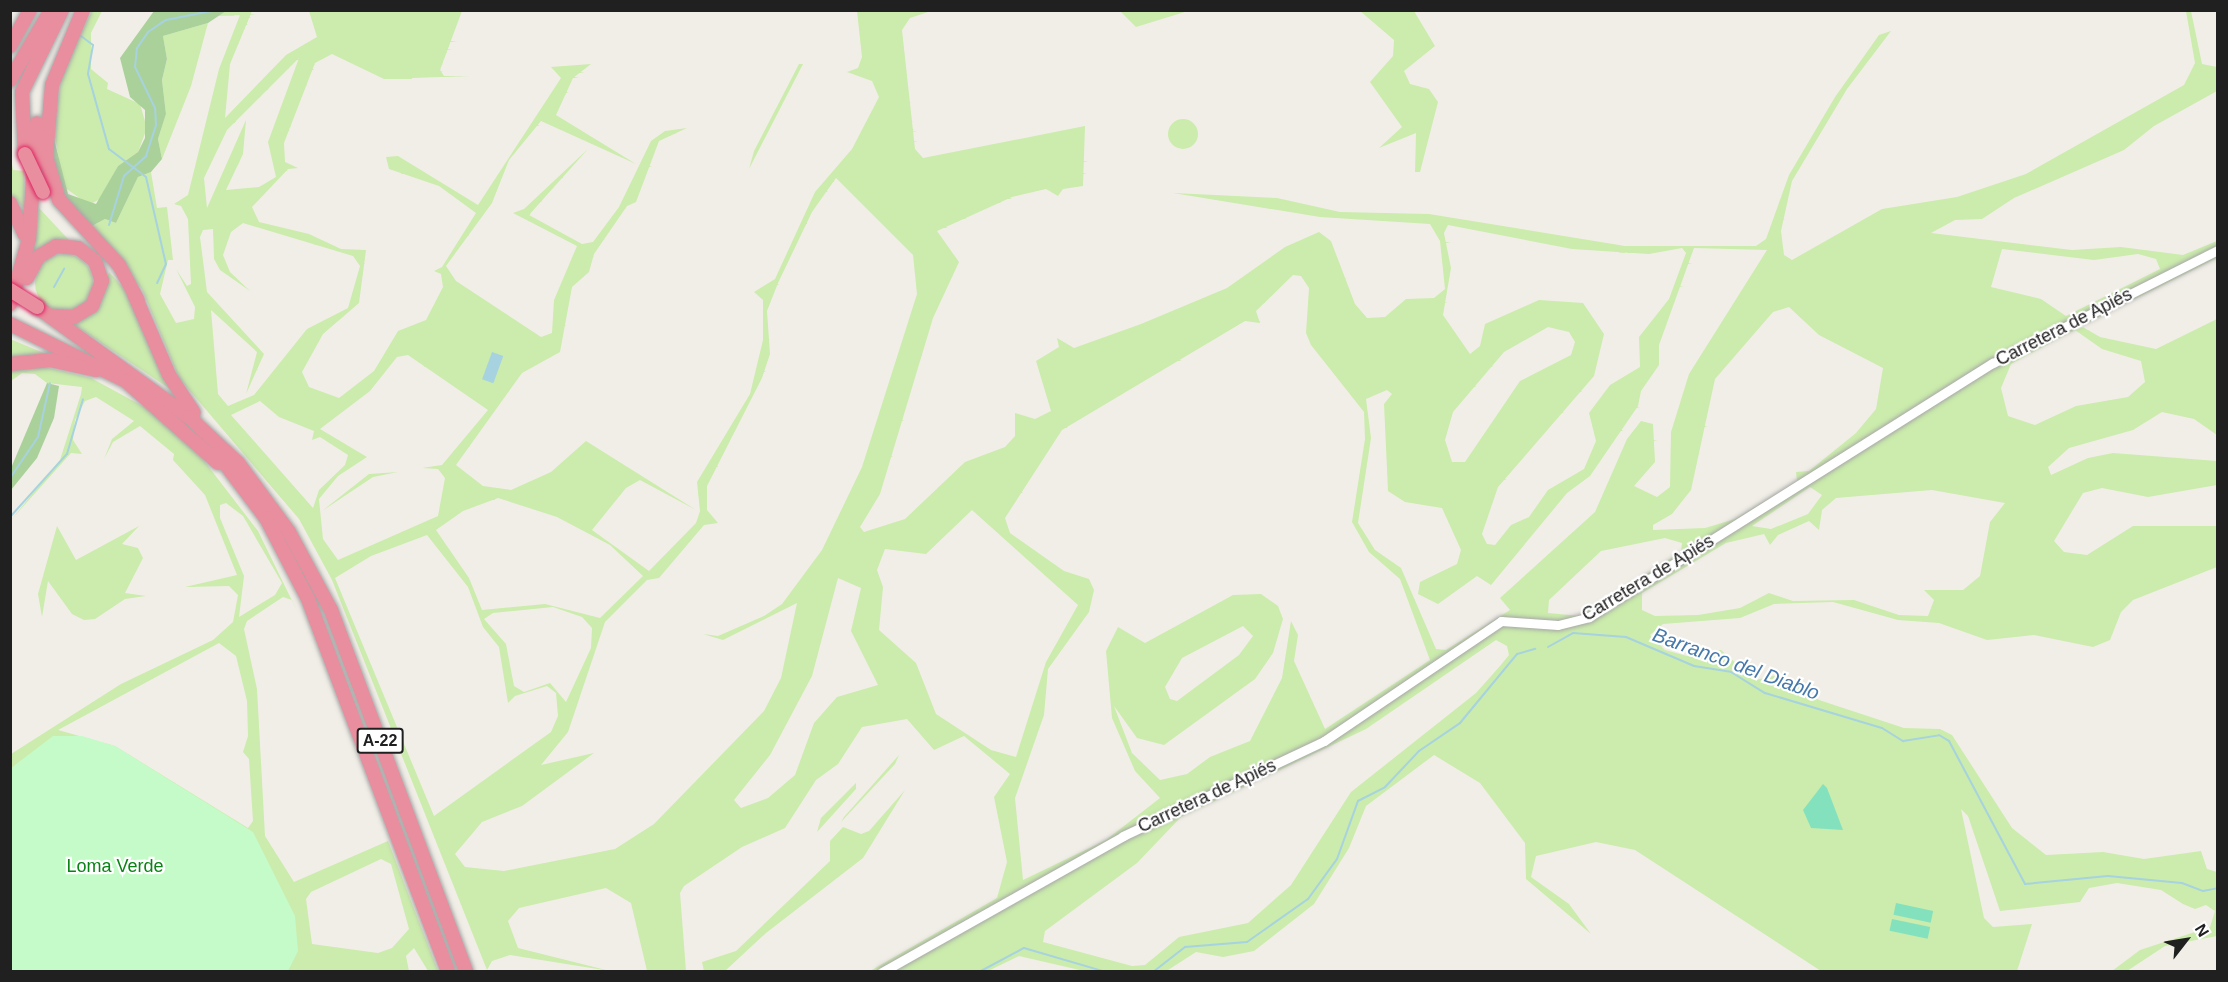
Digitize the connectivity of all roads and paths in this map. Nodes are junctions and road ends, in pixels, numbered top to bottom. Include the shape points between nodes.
1 (30, 10) edge
2 (51, 10) edge
3 (62, 10) edge
4 (75, 10) edge
5 (83, 10) edge
6 (10, 46) edge
7 (10, 80) edge
8 (10, 203) edge
9 (29, 239) junction
10 (2217, 250) edge
11 (10, 290) edge
12 (10, 297) edge
13 (138, 300) junction
14 (10, 306) edge
15 (41, 312) junction
16 (10, 324) edge
17 (10, 364) edge
18 (135, 388) junction
19 (210, 441) junction
20 (328, 647) junction
21 (448, 972) edge
22 (466, 972) edge
23 (882, 972) edge

1 - 6 highway
2 - 7 highway
3 - 13 highway, bridge via 22,92 25,154 44,192
4 - 9 highway via 52,58 40,103
5 - 13 highway via 52,85 46,157 59,200 119,265
8 - 9 highway
9 - 14 highway
10 - 23 street, Carretera de Apiés via 1993,363 1597,612 1573,622 1522,620 1491,626 1324,741 1123,836
11 - 15 highway, bridge
12 - 15 highway
13 - 19 highway via 176,388
14 - 15 highway via 42,254 62,246 83,250 100,270 98,297 79,315
15 - 19 highway
16 - 18 highway
17 - 18 highway via 73,363
18 - 20 highway via 199,442 244,496
19 - 20 highway, A-22 via 273,530
19 - 22 highway, A-22 via 279,517 335,620
20 - 21 highway, A-22

